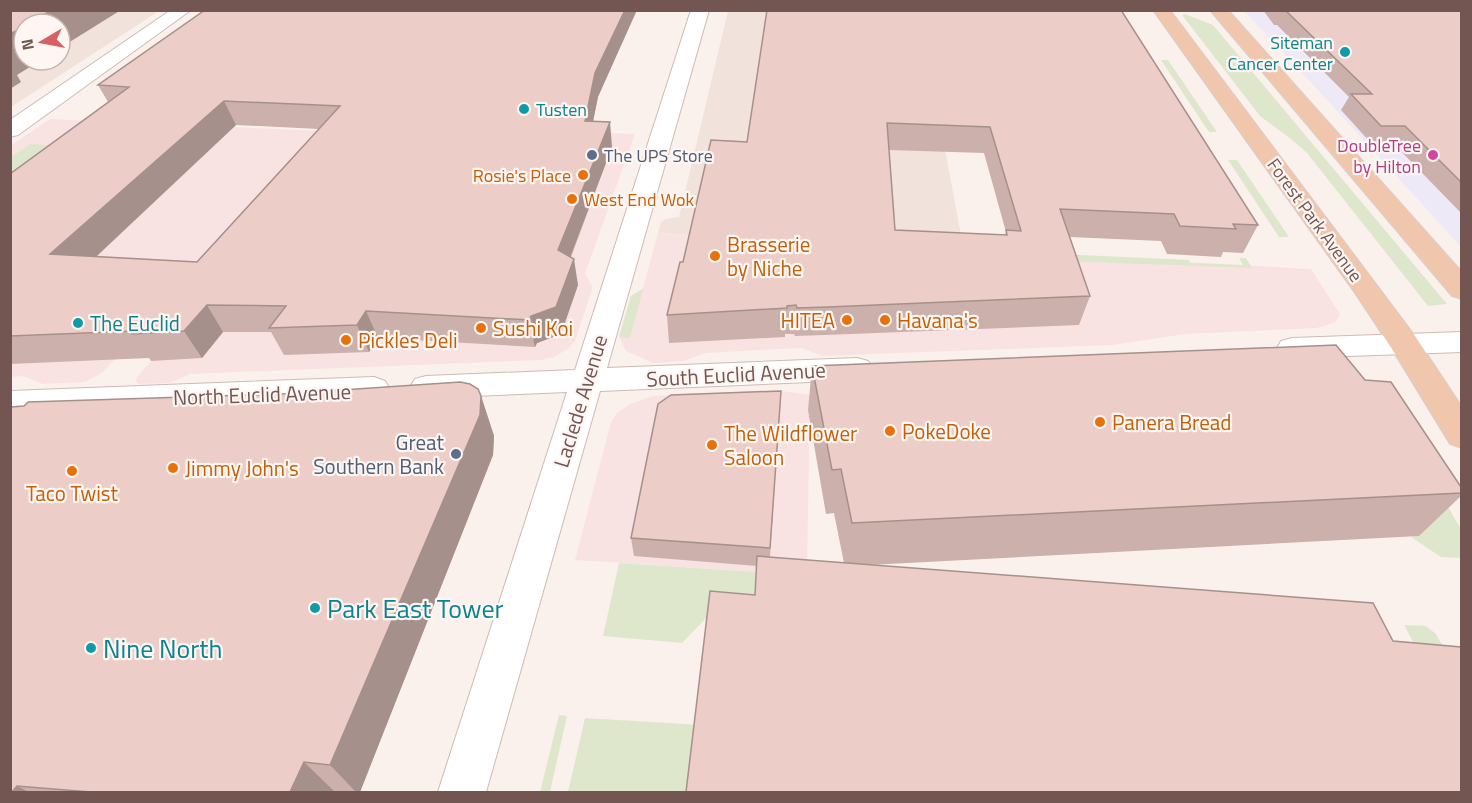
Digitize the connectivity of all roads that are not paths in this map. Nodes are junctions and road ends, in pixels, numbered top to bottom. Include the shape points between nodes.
1 (183, 10) edge
2 (700, 10) edge
3 (1161, 10) edge
4 (1218, 10) edge
5 (10, 130) edge
6 (1461, 290) edge
7 (1461, 342) edge
8 (1404, 343) junction
9 (1263, 350) edge
10 (888, 367) edge
11 (586, 381) junction
12 (10, 403) edge
13 (1461, 435) edge
14 (462, 792) edge

1 - 5 street
2 - 11 street, Laclede Avenue
3 - 8 main road, Forest Park Avenue
4 - 6 main road
7 - 8 street
8 - 9 street
8 - 13 main road, Forest Park Avenue
10 - 11 street, South Euclid Avenue
11 - 12 street, North Euclid Avenue
11 - 14 street, Laclede Avenue

